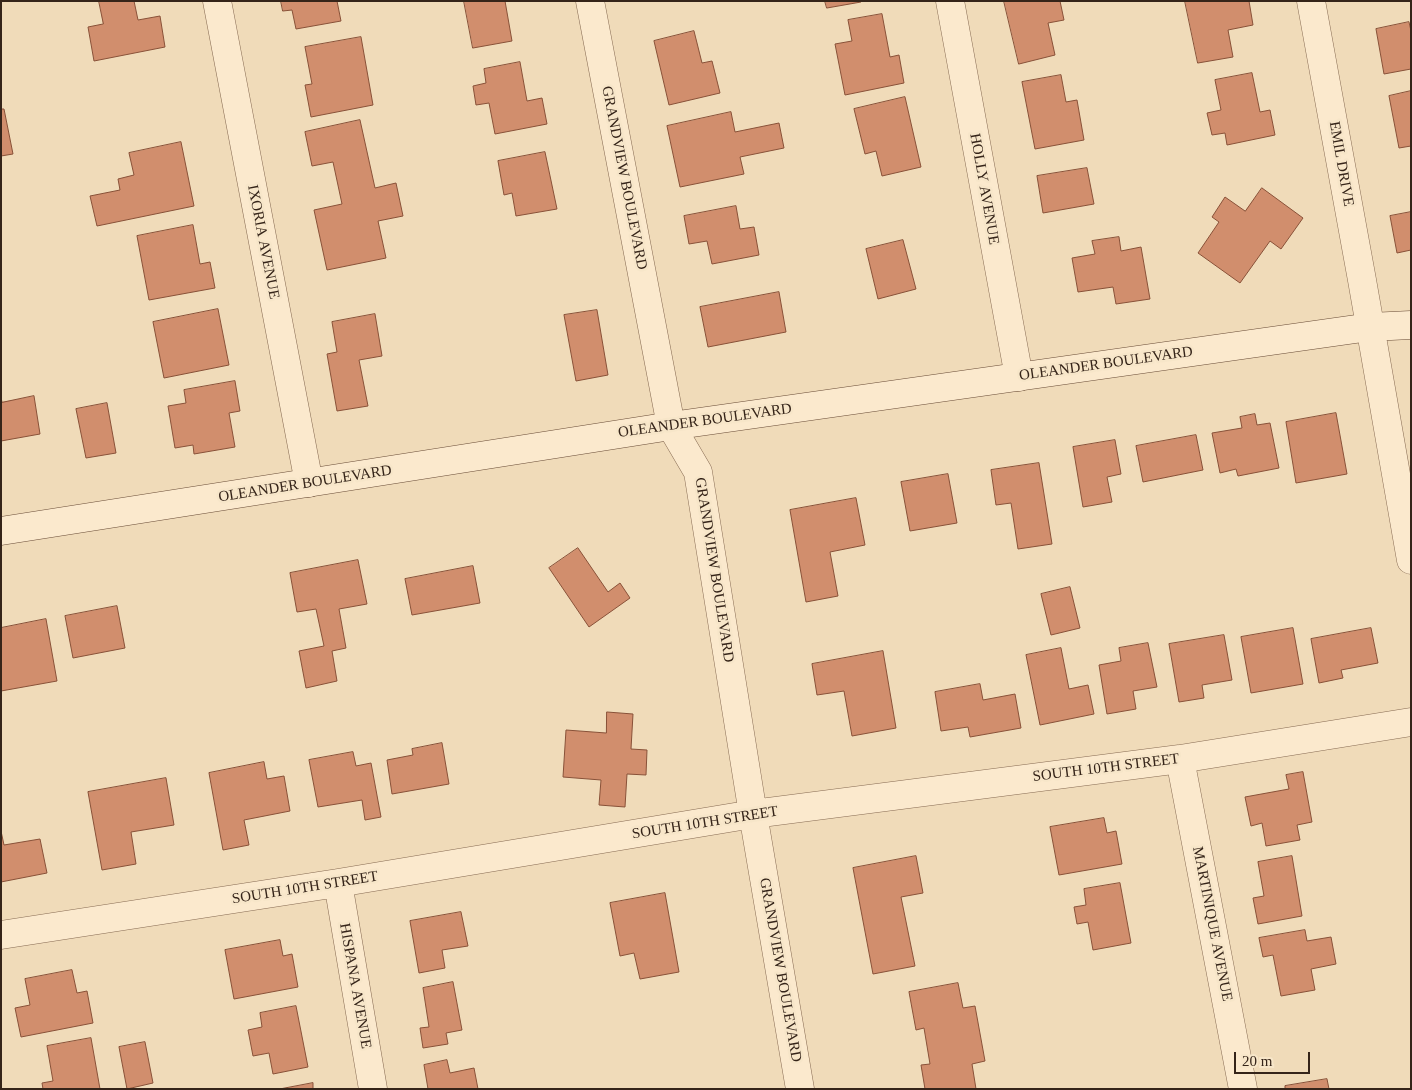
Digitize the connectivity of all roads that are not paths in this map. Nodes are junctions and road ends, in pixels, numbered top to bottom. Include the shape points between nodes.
1 (217, 1) edge
2 (590, 1) edge
3 (950, 1) edge
4 (1311, 1) edge
5 (1411, 325) edge
6 (1370, 327) junction
7 (1019, 377) junction
8 (672, 426) junction
9 (309, 483) junction
10 (1, 531) edge
11 (1411, 560) edge
12 (1411, 722) edge
13 (1180, 759) junction
14 (753, 814) junction
15 (338, 883) junction
16 (1, 935) edge
17 (373, 1089) edge
18 (800, 1089) edge
19 (1243, 1089) edge

1 - 9 street, IXORIA AVENUE
2 - 8 street, GRANDVIEW BOULEVARD
3 - 7 street, HOLLY AVENUE
4 - 6 street, EMIL DRIVE
5 - 6 street, OLEANDER BOULEVARD
6 - 7 street, OLEANDER BOULEVARD
6 - 11 street, EMIL DRIVE
7 - 8 street, OLEANDER BOULEVARD
8 - 9 street, OLEANDER BOULEVARD
8 - 14 street, GRANDVIEW BOULEVARD via 698,472
9 - 10 street, OLEANDER BOULEVARD
12 - 13 street, SOUTH 10TH STREET
13 - 14 street, SOUTH 10TH STREET
13 - 19 street, MARTINIQUE AVENUE
14 - 15 street, SOUTH 10TH STREET
14 - 18 street, GRANDVIEW BOULEVARD
15 - 16 street, SOUTH 10TH STREET
15 - 17 street, HISPANA AVENUE

